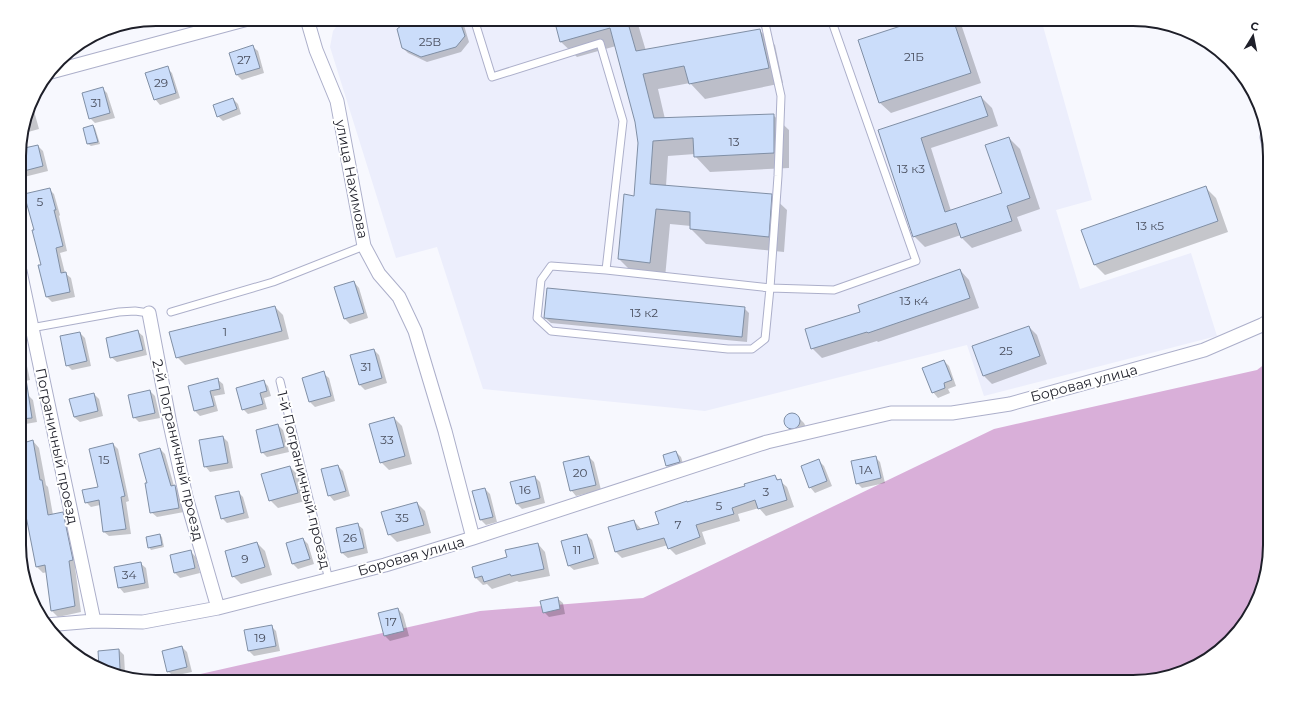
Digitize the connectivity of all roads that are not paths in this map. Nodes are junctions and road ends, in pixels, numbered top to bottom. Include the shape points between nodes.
1 (222, 26) edge
2 (309, 26) edge
3 (476, 26) edge
4 (766, 26) edge
5 (833, 26) edge
6 (58, 70) edge
7 (364, 246) junction
8 (606, 270) junction
9 (770, 288) junction
10 (171, 312) dead end
11 (149, 313) joint
12 (1263, 324) edge
13 (26, 330) edge
14 (280, 381) dead end
15 (473, 538) junction
16 (329, 580) junction
17 (218, 608) junction
18 (94, 621) junction
19 (53, 624) edge

1 - 6 street
2 - 7 street, улица Нахимова via 337,101
3 - 8 lane via 492,77 600,43 623,121
4 - 9 lane via 781,96
5 - 9 lane via 916,261 834,290
7 - 10 lane via 273,282
7 - 15 street, улица Нахимова via 379,274 399,296 415,331
8 - 9 lane
8 - 9 lane via 551,266 541,280 537,318 552,331 728,349 752,349 765,338
11 - 13 lane via 119,312
11 - 17 street, 2-й Пограничный проезд via 186,497
12 - 15 street, Боровая улица via 1204,350 1010,404 952,413 890,413 767,442
13 - 18 street, Пограничный проезд
14 - 16 lane, 1-й Пограничный проезд
15 - 16 street, Боровая улица
16 - 17 street, Боровая улица
17 - 18 street, Боровая улица via 143,622
18 - 19 street, Боровая улица

